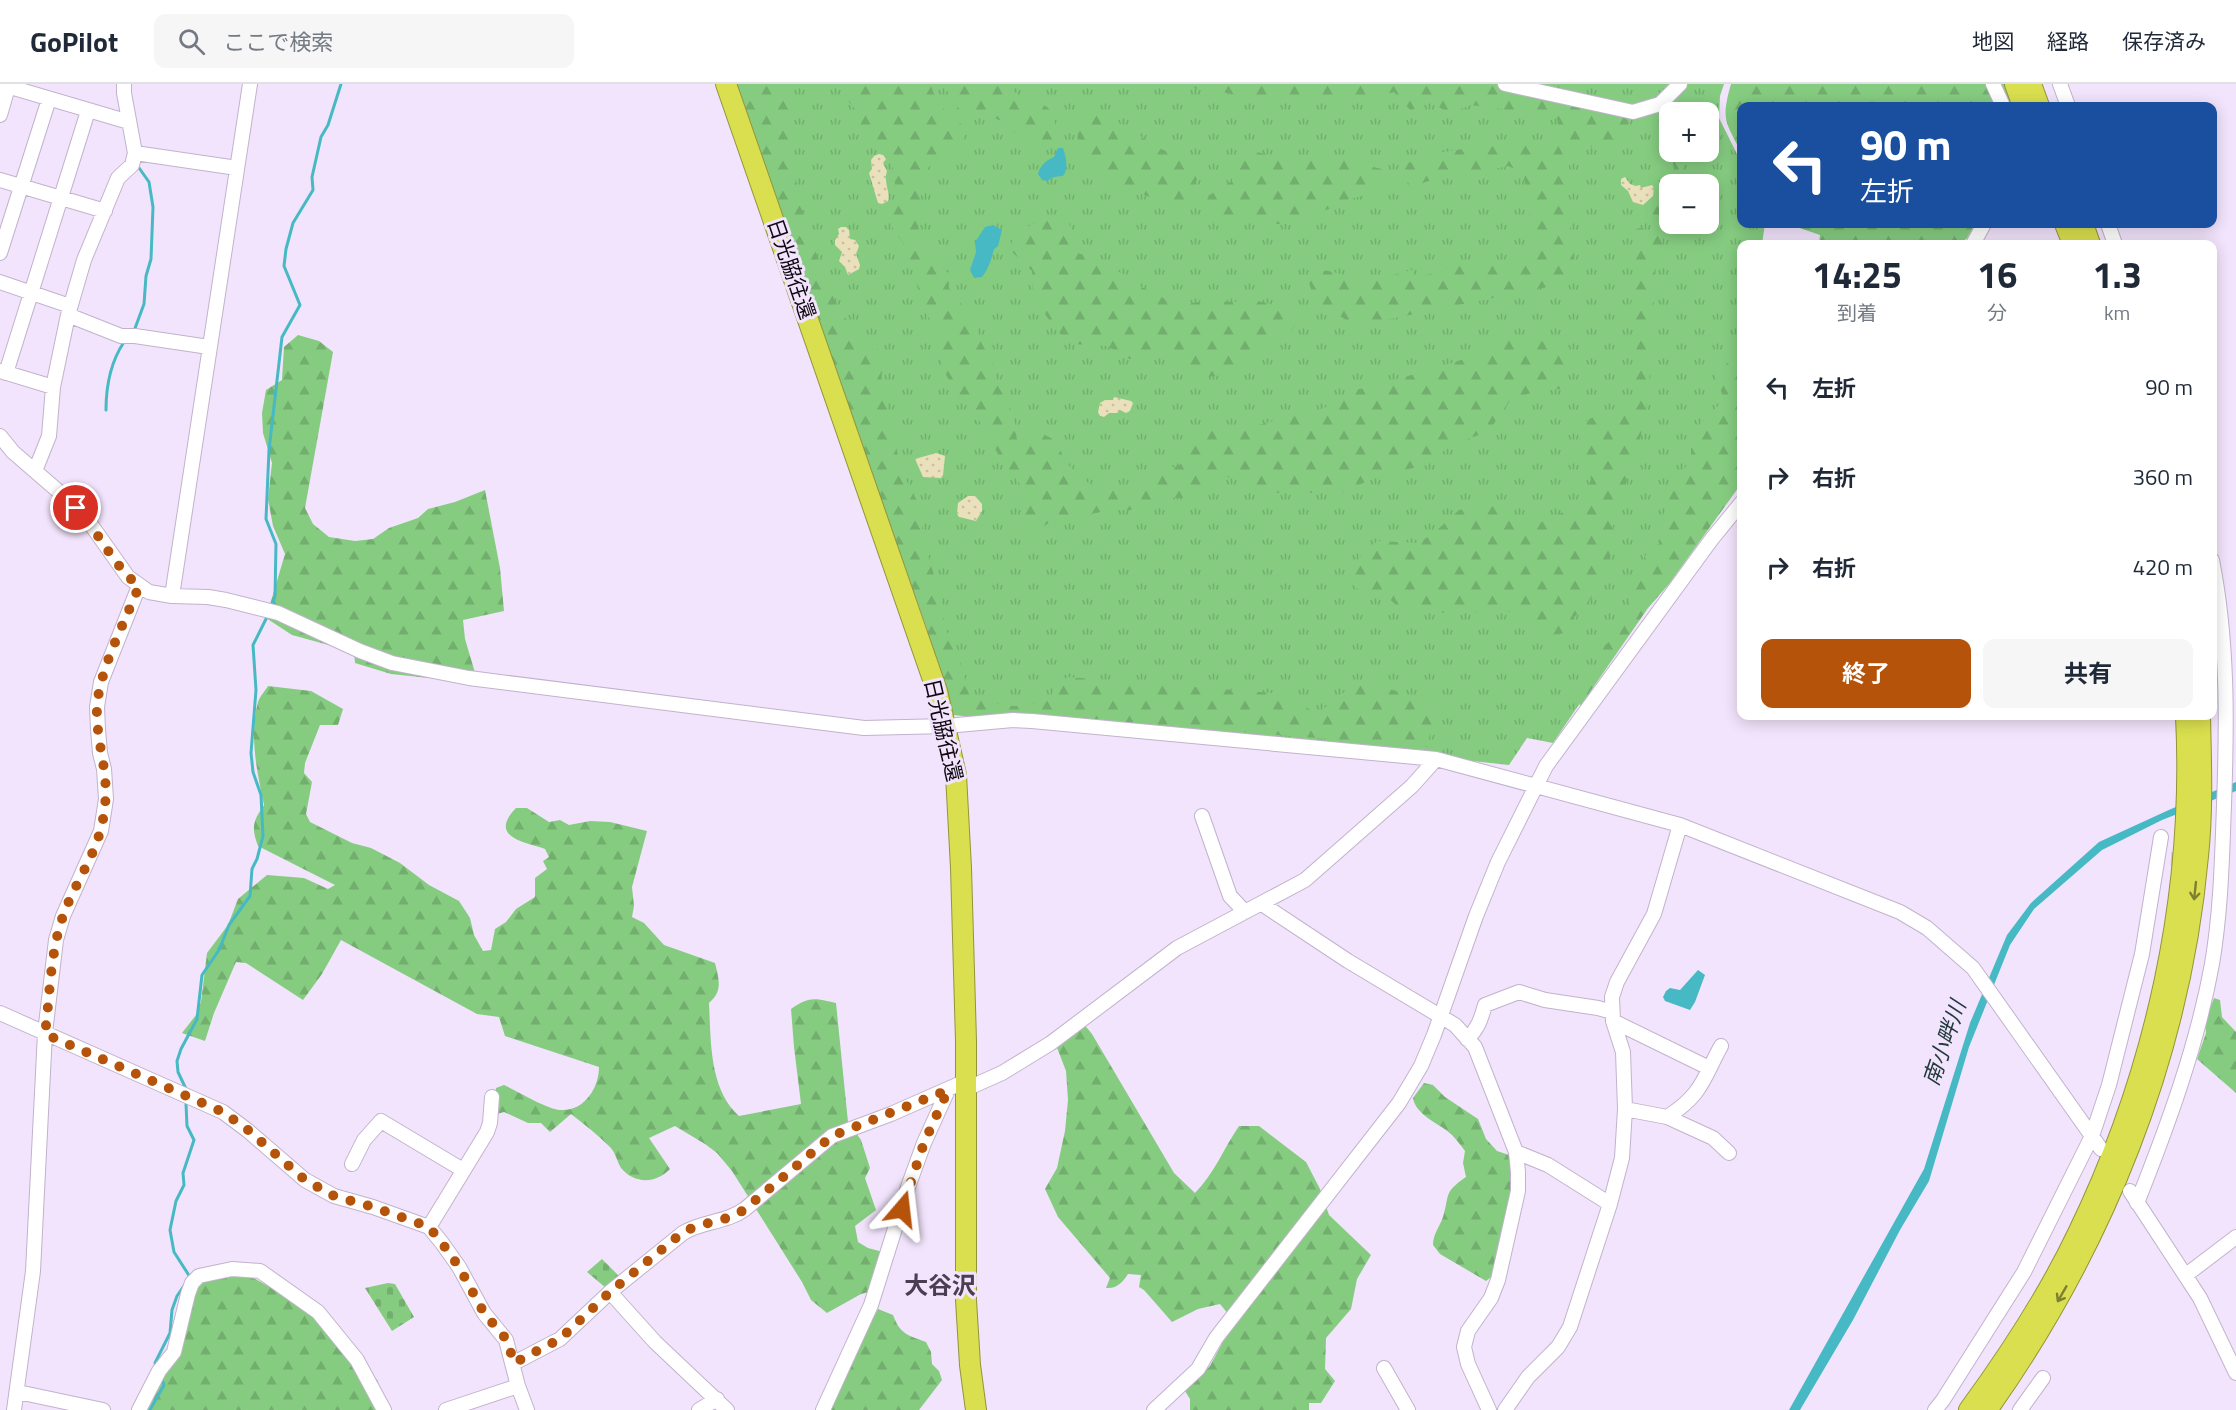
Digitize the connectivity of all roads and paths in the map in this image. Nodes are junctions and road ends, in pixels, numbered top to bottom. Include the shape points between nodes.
1 (124, 84) edge
2 (250, 84) edge
3 (726, 84) edge
4 (1504, 84) edge
5 (1680, 84) edge
6 (1993, 84) edge
7 (2015, 84) edge
8 (2060, 84) edge
9 (4, 86) edge
10 (49, 99) junction
11 (2001, 102) edge
12 (2022, 102) edge
13 (2067, 102) edge
14 (88, 111) junction
15 (0, 116) edge
16 (129, 122) junction
17 (135, 153) junction
18 (237, 168) junction
19 (0, 180) edge
20 (22, 187) junction
21 (62, 198) junction
22 (105, 211) junction
23 (0, 253) edge
24 (0, 282) edge
25 (32, 293) junction
26 (69, 311) junction
27 (209, 347) junction
28 (3, 372) edge
29 (53, 387) junction
30 (0, 436) edge
31 (35, 471) junction
32 (1737, 508) edge
33 (139, 586) junction
34 (172, 596) junction
35 (2217, 600) edge
36 (2187, 720) edge
37 (2200, 720) edge
38 (946, 726) junction
39 (1436, 759) junction
40 (1536, 785) junction
41 (2195, 785) junction
42 (2194, 815) junction
43 (1202, 816) dead end
44 (1680, 825) junction
45 (2161, 837) dead end
46 (1262, 904) junction
47 (1245, 912) junction
48 (0, 1013) edge
49 (1441, 1017) junction
50 (1613, 1017) junction
51 (45, 1034) junction
52 (1467, 1039) junction
53 (1721, 1046) dead end
54 (1709, 1068) junction
55 (960, 1086) junction
56 (492, 1097) dead end
57 (1625, 1109) junction
58 (1667, 1117) junction
59 (2092, 1136) junction
60 (2101, 1149) dead end
61 (1516, 1152) junction
62 (1730, 1153) dead end
63 (352, 1164) dead end
64 (463, 1170) junction
65 (1610, 1204) junction
66 (429, 1227) junction
67 (2236, 1237) edge
68 (2186, 1275) junction
69 (610, 1292) junction
70 (514, 1363) junction
71 (1384, 1368) dead end
72 (2236, 1372) edge
73 (2043, 1378) dead end
74 (518, 1386) junction
75 (18, 1392) junction
76 (717, 1399) junction
77 (14, 1410) edge
78 (103, 1410) edge
79 (139, 1410) edge
80 (384, 1410) edge
81 (446, 1410) edge
82 (527, 1410) edge
83 (699, 1410) edge
84 (727, 1410) edge
85 (823, 1410) edge
86 (976, 1410) edge
87 (1154, 1410) edge
88 (1408, 1410) edge
89 (1489, 1410) edge
90 (1505, 1410) edge
91 (1935, 1410) edge
92 (1969, 1410) edge
93 (1987, 1410) edge
94 (2020, 1410) edge

1 - 16 street
2 - 18 street
3 - 38 highway, 日光脇往還
4 - 5 street via 1633,112 1660,104
6 - 11 street
7 - 12 highway
8 - 13 street
9 - 10 street
9 - 15 street
10 - 14 street
10 - 20 street
14 - 16 street
14 - 21 street
16 - 17 street
17 - 18 street
17 - 22 street via 132,165 118,178
18 - 27 street
19 - 20 street
20 - 21 street
20 - 23 street
21 - 22 street
21 - 25 street
22 - 26 street via 84,260
24 - 25 street
25 - 26 street
25 - 28 street
26 - 27 street via 121,336
26 - 29 street
27 - 34 street
28 - 29 street
29 - 31 street via 49,436
30 - 31 street
31 - 33 street via 87,519 118,566
32 - 40 street via 1559,747
33 - 34 street
33 - 51 street via 101,682 97,707 106,799 101,831 56,940
34 - 38 street via 208,597 278,613 392,663 469,678 864,728
35 - 68 street via 2226,672 2225,772 2217,861 2220,906 2212,965 2173,1111 2134,1197
36 - 41 highway
37 - 41 highway
38 - 39 street via 1032,721
38 - 55 highway, 日光脇往還 via 956,775 963,923
39 - 40 street
39 - 46 street via 1412,786 1305,880
40 - 44 street
40 - 49 street via 1490,881
41 - 42 highway
42 - 92 highway via 2164,987 2124,1127 2090,1208 2054,1278
42 -> 93 highway via 2194,902 2160,1059 2136,1132 2066,1287
43 - 47 street via 1230,896
44 - 50 street via 1654,914 1617,982 1612,997
44 - 59 street via 1900,912 1927,928 1974,969
45 - 59 street via 2164,858 2142,954
46 - 47 street
46 - 49 street
47 - 55 street via 1177,948 1051,1043 1002,1073
48 - 51 street
49 - 52 street
49 - 87 street via 1421,1066 1399,1103 1216,1338 1198,1369
50 - 52 street via 1598,1008 1519,992 1485,1005 1480,1022
50 - 54 street
50 - 57 street via 1623,1052
51 - 66 street via 223,1112 305,1180 334,1196
51 - 75 street via 33,1271
52 - 61 street via 1475,1047
53 - 54 street
54 - 58 street via 1691,1100
55 - 69 street via 832,1136 735,1216 692,1227
55 - 85 street via 924,1143 871,1305
55 - 86 highway, 日光脇往還 via 966,1300
56 - 64 street via 487,1132
57 - 58 street
57 - 65 street via 1622,1158
58 - 62 street via 1713,1138
59 - 60 street
59 - 91 street via 2024,1272
61 - 65 street via 1548,1164
61 - 89 street via 1518,1191 1498,1280 1491,1298 1468,1331 1464,1347
63 - 64 street via 364,1140 381,1121
64 - 66 street
65 - 90 street via 1570,1327
66 - 70 street via 459,1267 484,1313 507,1340
67 - 68 street
68 - 72 street
69 - 70 street via 560,1339
69 - 76 street via 655,1342
70 - 74 street
71 - 88 street
73 - 94 street
74 - 81 street
74 - 82 street
75 - 77 street
75 - 78 street
76 - 83 street
76 - 84 street
79 - 80 street via 159,1371 174,1352 192,1283 200,1276 232,1269 260,1271 318,1312 357,1360

